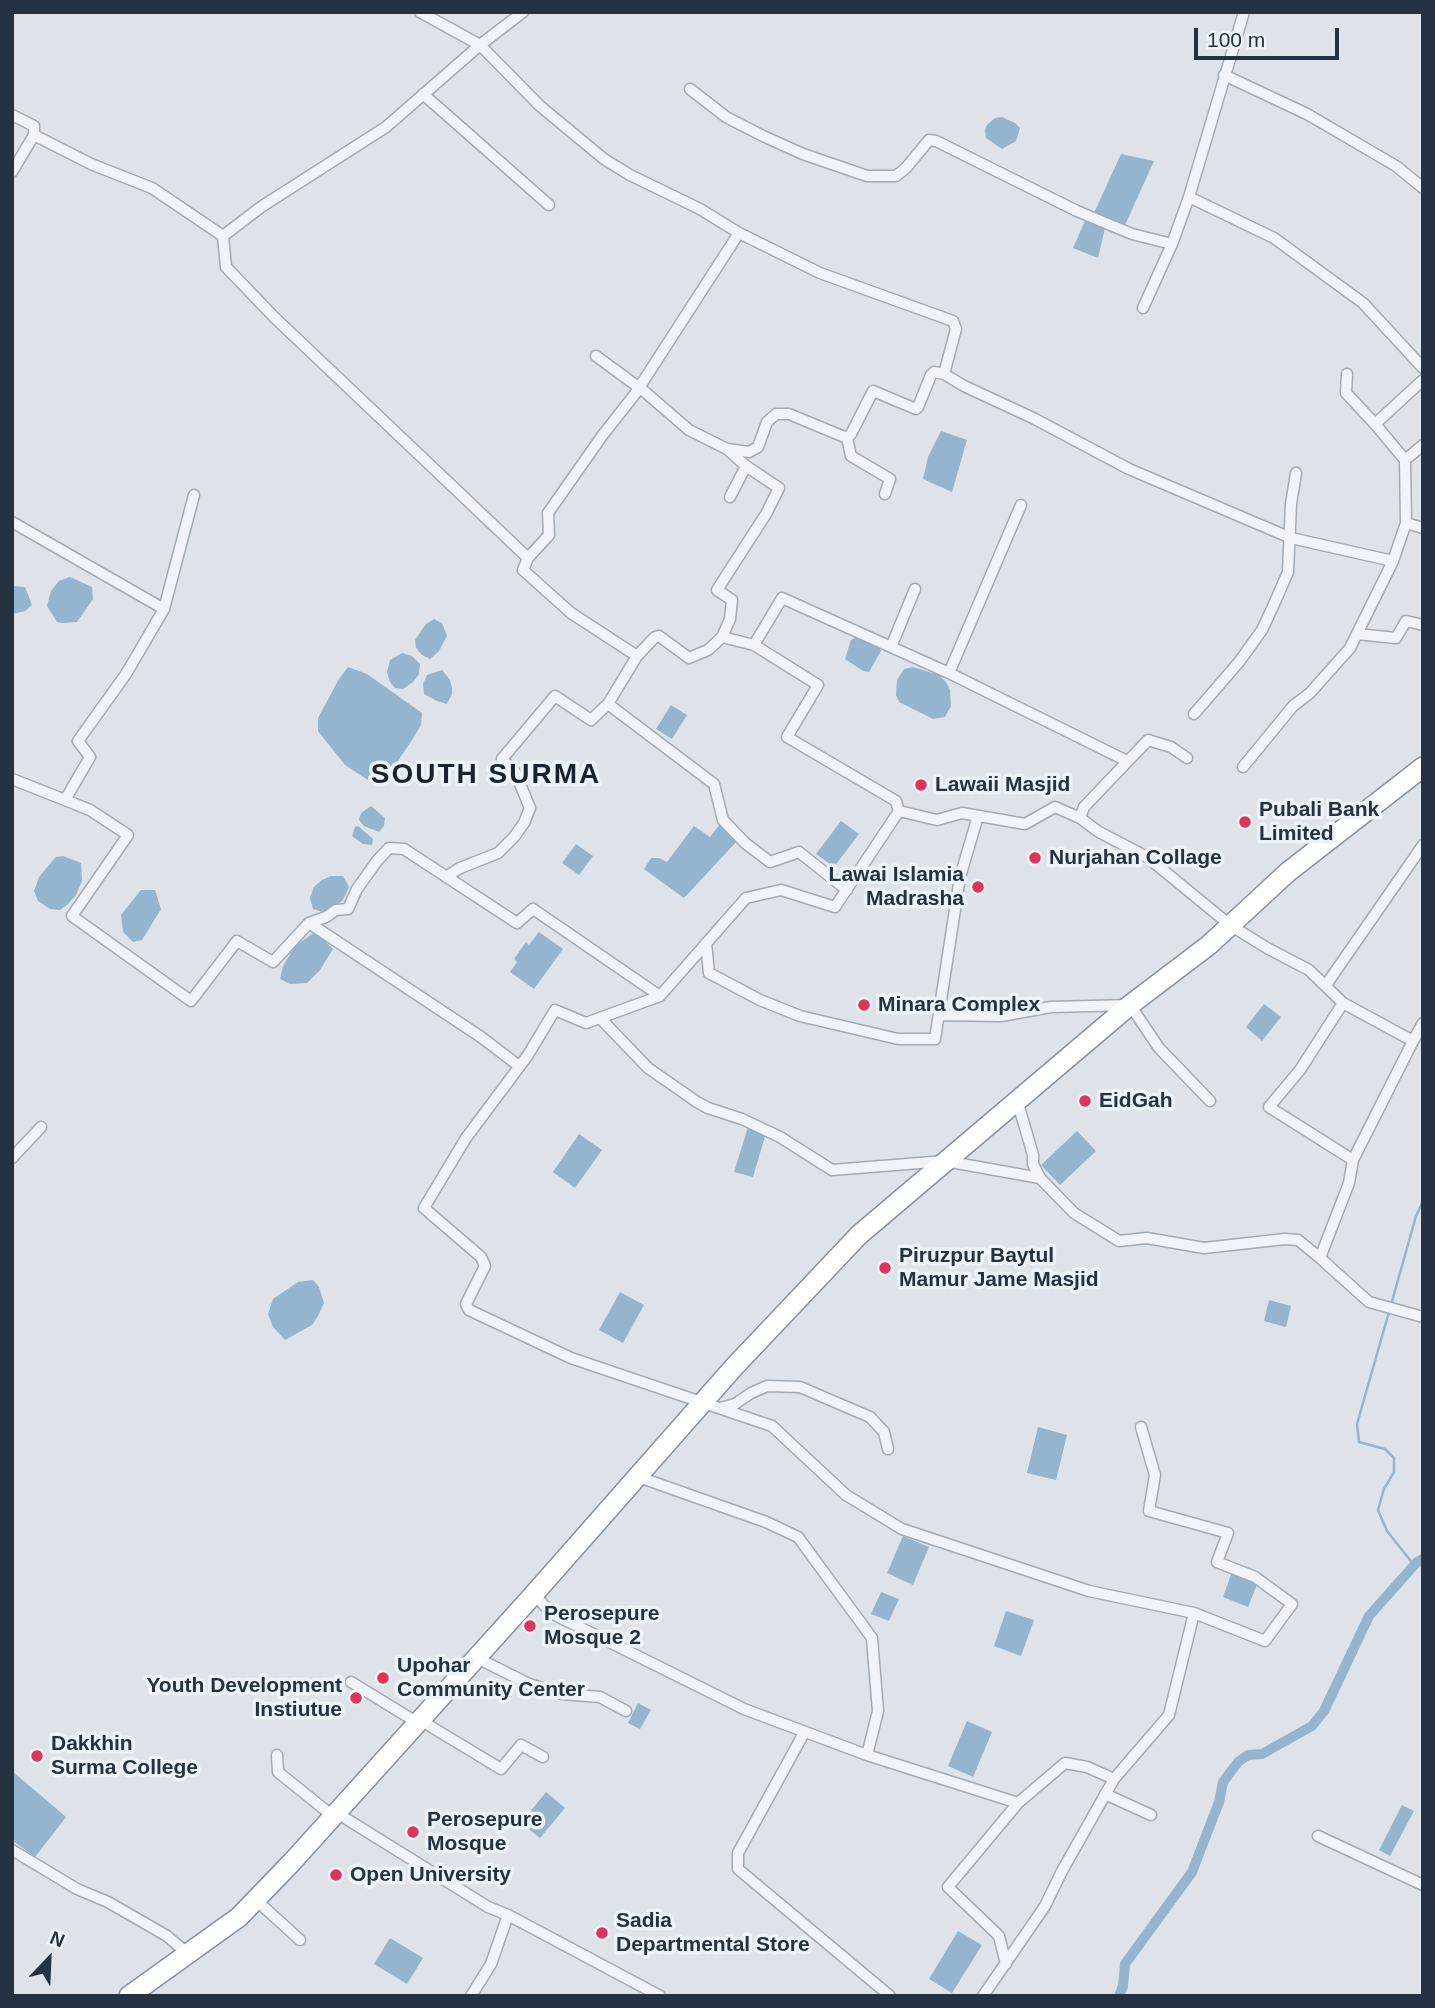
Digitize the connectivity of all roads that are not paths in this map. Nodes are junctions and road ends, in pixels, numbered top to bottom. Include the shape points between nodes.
1 (420, 12) edge
2 (523, 12) edge
3 (1244, 12) edge
4 (480, 45) junction
5 (1224, 75) junction
6 (690, 89) dead end
7 (423, 94) junction
8 (12, 115) edge
9 (34, 135) junction
10 (12, 172) edge
11 (1423, 188) edge
12 (1189, 197) junction
13 (550, 205) dead end
14 (739, 233) junction
15 (223, 236) junction
16 (1172, 244) junction
17 (1143, 308) dead end
18 (596, 356) dead end
19 (1423, 368) edge
20 (944, 374) junction
21 (1347, 374) dead end
22 (1423, 380) edge
23 (639, 388) junction
24 (1375, 424) junction
25 (847, 438) junction
26 (727, 449) junction
27 (1421, 449) edge
28 (1405, 460) junction
29 (746, 466) junction
30 (1296, 473) dead end
31 (885, 494) dead end
32 (194, 495) dead end
33 (730, 498) dead end
34 (1021, 505) dead end
35 (12, 522) edge
36 (1406, 523) junction
37 (1423, 528) edge
38 (1291, 538) junction
39 (528, 558) junction
40 (1393, 561) junction
41 (915, 589) dead end
42 (164, 609) junction
43 (1423, 625) edge
44 (1357, 634) junction
45 (722, 637) junction
46 (754, 645) junction
47 (891, 647) junction
48 (637, 656) junction
49 (949, 673) junction
50 (608, 704) junction
51 (1194, 714) dead end
52 (1187, 758) dead end
53 (1127, 761) junction
54 (1243, 767) dead end
55 (1423, 767) edge
56 (12, 779) edge
57 (65, 800) junction
58 (900, 811) junction
59 (978, 816) junction
60 (1080, 818) junction
61 (1423, 845) edge
62 (446, 877) junction
63 (847, 890) junction
64 (309, 923) junction
65 (1230, 925) junction
66 (706, 943) junction
67 (1326, 985) junction
68 (660, 996) junction
69 (1343, 1003) junction
70 (1130, 1005) junction
71 (940, 1015) junction
72 (600, 1018) junction
73 (1423, 1023) edge
74 (1413, 1041) junction
75 (519, 1066) junction
76 (1017, 1100) junction
77 (1210, 1101) dead end
78 (41, 1127) dead end
79 (12, 1158) edge
80 (1353, 1160) junction
81 (945, 1161) junction
82 (1040, 1178) junction
83 (1320, 1258) junction
84 (1423, 1317) edge
85 (711, 1405) junction
86 (1141, 1427) dead end
87 (888, 1449) dead end
88 (636, 1476) junction
89 (534, 1594) junction
90 (1194, 1614) junction
91 (477, 1658) junction
92 (351, 1682) dead end
93 (626, 1711) dead end
94 (419, 1721) junction
95 (804, 1733) junction
96 (277, 1755) dead end
97 (867, 1755) junction
98 (543, 1758) dead end
99 (1114, 1779) junction
100 (1105, 1794) junction
101 (1018, 1803) junction
102 (335, 1815) junction
103 (1151, 1815) dead end
104 (1318, 1836) dead end
105 (12, 1850) edge
106 (1423, 1885) edge
107 (256, 1900) junction
108 (508, 1915) junction
109 (300, 1940) dead end
110 (188, 1954) junction
111 (1006, 1964) junction
112 (127, 1995) edge
113 (887, 1995) edge
114 (471, 1996) edge
115 (660, 1996) edge
116 (983, 1996) edge

1 - 4 street
2 - 4 street
3 - 5 street
4 - 7 street
4 - 14 street via 540,106 604,159
5 - 11 street via 1307,114 1396,166
5 - 12 street
6 - 16 street via 726,117 763,136 867,176 896,176 929,140 936,141 1077,211 1132,234
7 - 13 street
7 - 15 street via 386,127
8 - 9 street via 34,126
9 - 10 street
9 - 15 street via 152,188
12 - 16 street
12 - 19 street via 1286,246 1363,303
14 - 20 street via 820,273 953,321 956,328
14 - 23 street
15 - 39 street via 226,267
16 - 17 street
18 - 23 street
20 - 25 street via 931,375 916,409 873,391
20 - 38 street via 1129,470
21 - 24 street via 1346,393
22 - 24 street
23 - 26 street via 689,430
23 - 39 street via 548,513 548,535
24 - 28 street
25 - 26 street via 789,414 776,414 767,422 758,447 749,452
25 - 31 street via 851,456 890,479
26 - 29 street
27 - 28 street
28 - 36 street
29 - 33 street
29 - 45 street via 779,488 717,590 732,600
30 - 38 street
32 - 42 street
34 - 49 street
35 - 42 street
36 - 37 street
36 - 40 street
38 - 40 street
38 - 51 street via 1288,572 1262,630
39 - 48 street via 523,570 571,613
40 - 44 street
41 - 47 street
42 - 57 street via 126,674 78,741 90,757
43 - 44 street via 1406,621 1395,638
44 - 54 street via 1350,648 1293,706
45 - 46 street
45 - 48 street via 689,658 657,636
46 - 47 street via 782,598
46 - 58 street via 818,685 787,737 896,801
47 - 49 street
48 - 50 street
49 - 53 street
50 - 62 street via 590,720 555,696 502,759 515,772 530,808 524,823 498,853
50 - 63 street via 714,783 723,820 745,843 770,862 799,852
52 - 53 street via 1148,740
53 - 60 street via 1084,807
55 - 65 highway via 1288,872
56 - 57 street
57 - 64 street via 128,835 72,916 191,1001 237,941 273,962
58 - 59 street via 937,820 962,813
58 - 63 street
59 - 60 street via 1026,824 1055,807
59 - 71 street via 960,877
60 - 65 street via 1147,857
61 - 67 street
62 - 64 street via 404,849 389,848 356,889 348,909
62 - 68 street via 517,923 533,909
63 - 66 street via 835,907 781,890 746,898
64 - 75 street
65 - 67 street via 1310,970
65 - 70 highway
66 - 68 street
66 - 71 street via 709,973 800,1016 898,1039 935,1039
67 - 69 street
68 - 72 street
69 - 74 street
69 - 80 street via 1300,1070 1269,1107
70 - 71 street via 1051,1007 1000,1016
70 - 76 highway
70 - 77 street via 1159,1048
72 - 75 street via 586,1023 555,1010
72 - 81 street via 648,1068 697,1102 780,1137 832,1170
73 - 74 street
74 - 80 street
75 - 85 street via 466,1138 424,1208 481,1257 485,1266 466,1304 469,1311 571,1358
76 - 81 highway
76 - 82 street
78 - 79 street
80 - 83 street via 1349,1183
81 - 82 street
81 - 85 highway via 859,1235
82 - 83 street via 1074,1213 1119,1241 1147,1238 1204,1248 1298,1240
83 - 84 street via 1369,1302
85 - 87 street via 734,1404 767,1386 800,1387 870,1417 884,1432
85 - 88 highway
85 - 90 street via 772,1426 846,1495 902,1529 1089,1591
86 - 90 street via 1155,1475 1149,1511 1228,1533 1217,1562 1255,1577 1292,1604 1265,1641
88 - 89 highway
88 - 97 street via 798,1537 873,1638 878,1711
89 - 91 highway
89 - 95 street via 551,1613 744,1709
90 - 99 street via 1169,1715
91 - 93 street via 529,1684 600,1698
91 - 94 highway
92 - 94 street
94 - 98 street via 501,1769 521,1745
94 - 102 highway
95 - 97 street
95 - 113 street via 738,1853 738,1869
96 - 102 street via 278,1772
97 - 101 street
99 - 100 street
99 - 101 street via 1065,1763
100 - 103 street
100 - 111 street via 1045,1906
101 - 111 street via 948,1887 999,1936
102 - 107 highway
102 - 108 street
104 - 106 street
105 - 110 street via 167,1936
107 - 109 street
107 - 110 highway
108 - 114 street via 491,1964
108 - 115 street
110 - 112 highway
111 - 116 street

